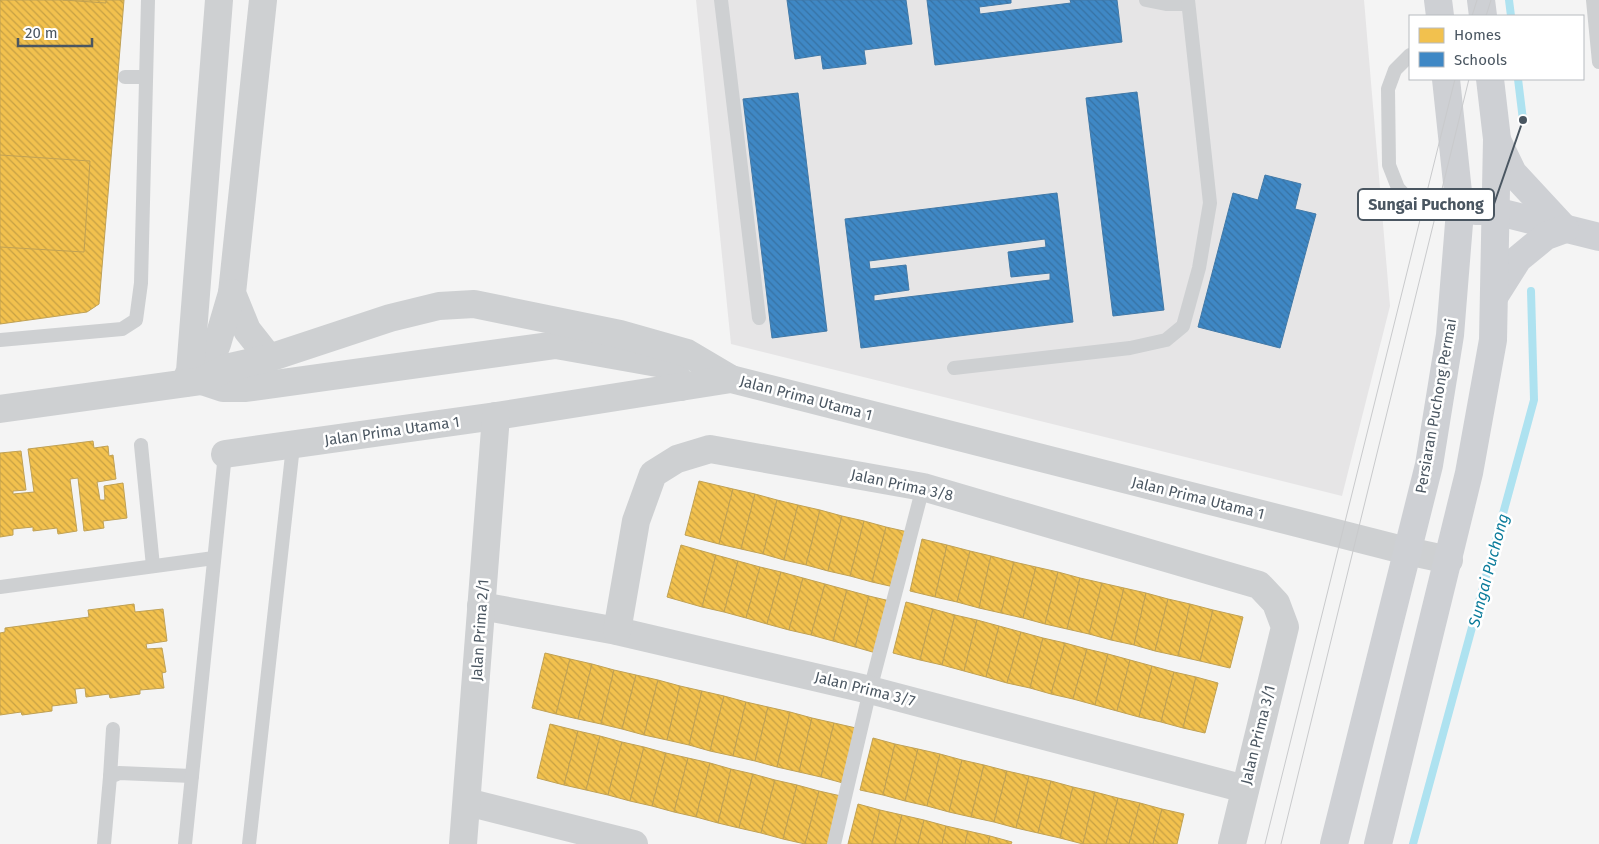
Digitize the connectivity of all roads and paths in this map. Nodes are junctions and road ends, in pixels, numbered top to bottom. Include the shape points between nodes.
1 (148, 0) edge
2 (219, 0) edge
3 (263, 0) edge
4 (721, 0) edge
5 (1146, 0) edge
6 (1438, 0) edge
7 (1481, 0) edge
8 (1593, 0) edge
9 (1188, 2) edge
10 (1440, 15) edge
11 (1483, 15) edge
12 (1409, 56) edge
13 (1599, 62) edge
14 (125, 77) dead end
15 (146, 77) junction
16 (1446, 80) edge
17 (1490, 80) edge
18 (1497, 140) junction
19 (1460, 211) junction
20 (1495, 211) junction
21 (1565, 229) junction
22 (1599, 237) edge
23 (232, 293) junction
24 (1494, 297) junction
25 (759, 318) dead end
26 (0, 340) edge
27 (269, 358) junction
28 (954, 368) dead end
29 (731, 379) junction
30 (194, 382) junction
31 (681, 388) junction
32 (0, 409) edge
33 (496, 416) junction
34 (141, 445) dead end
35 (293, 446) junction
36 (225, 454) joint
37 (923, 487) junction
38 (1407, 551) junction
39 (214, 558) junction
40 (1449, 560) junction
41 (152, 566) junction
42 (0, 587) edge
43 (481, 606) junction
44 (1285, 627) joint
45 (617, 631) junction
46 (870, 690) junction
47 (113, 729) dead end
48 (192, 776) junction
49 (110, 777) junction
50 (1245, 789) junction
51 (467, 802) junction
52 (104, 844) edge
53 (184, 844) edge
54 (249, 844) edge
55 (463, 844) edge
56 (634, 844) edge
57 (834, 844) edge
58 (1232, 844) edge
59 (1334, 844) edge
60 (1378, 844) edge

1 - 15 lane
2 - 30 street via 190,371
3 - 23 street
4 - 25 lane
5 - 9 lane via 1166,4
6 - 10 main road
7 - 11 main road
8 - 13 lane
9 - 28 lane via 1210,203 1184,326 1166,340 1130,348
12 - 19 lane via 1395,70 1388,89 1389,165 1398,188 1412,203
14 - 15 lane
15 - 26 lane via 141,283 136,320 122,329
16 - 19 main road, Persiaran Puchong Permai
17 - 18 main road
18 - 20 main road
18 - 21 main road via 1513,173
19 - 20 main road
19 - 38 main road, Persiaran Puchong Permai via 1450,335 1429,466
20 - 21 main road
20 - 24 main road
21 - 22 main road
21 - 24 main road via 1546,236 1518,259
23 - 27 street via 247,330
23 - 30 street via 217,344
24 - 40 main road via 1493,340 1469,473
27 - 29 street via 390,318 439,306 474,304 620,334 688,353
27 - 30 street via 226,368
29 - 31 street, Jalan Prima Utama 1
29 - 38 street, Jalan Prima Utama 1
30 - 31 street via 223,388 246,388 556,345 662,364 678,379
30 - 32 street
31 - 33 street, Jalan Prima Utama 1
33 - 35 street, Jalan Prima Utama 1
33 - 43 street, Jalan Prima 2/1
34 - 41 lane
35 - 36 street, Jalan Prima Utama 1
35 - 54 lane
36 - 39 lane, Jalan Prima Utama 1
37 - 44 street, Jalan Prima 3/8 via 1259,585 1276,603
37 - 45 street, Jalan Prima 3/8 via 710,449 677,459 653,474 636,521
37 - 46 lane
38 - 40 street, Jalan Prima Utama 1
38 - 59 main road, Persiaran Puchong Permai
39 - 41 lane
39 - 48 lane, Jalan Prima Utama 1
40 - 60 main road
41 - 42 lane
43 - 45 street, Jalan Prima 3/7
43 - 51 street, Jalan Prima 2/1
44 - 50 street, Jalan Prima 3/1
45 - 46 street, Jalan Prima 3/7
46 - 50 street, Jalan Prima 3/7
46 - 57 lane
47 - 49 lane
48 - 49 lane via 119,773
48 - 53 lane, Jalan Prima Utama 1
49 - 52 lane
50 - 58 street, Jalan Prima 3/1
51 - 55 street, Jalan Prima 2/1
51 - 56 street

